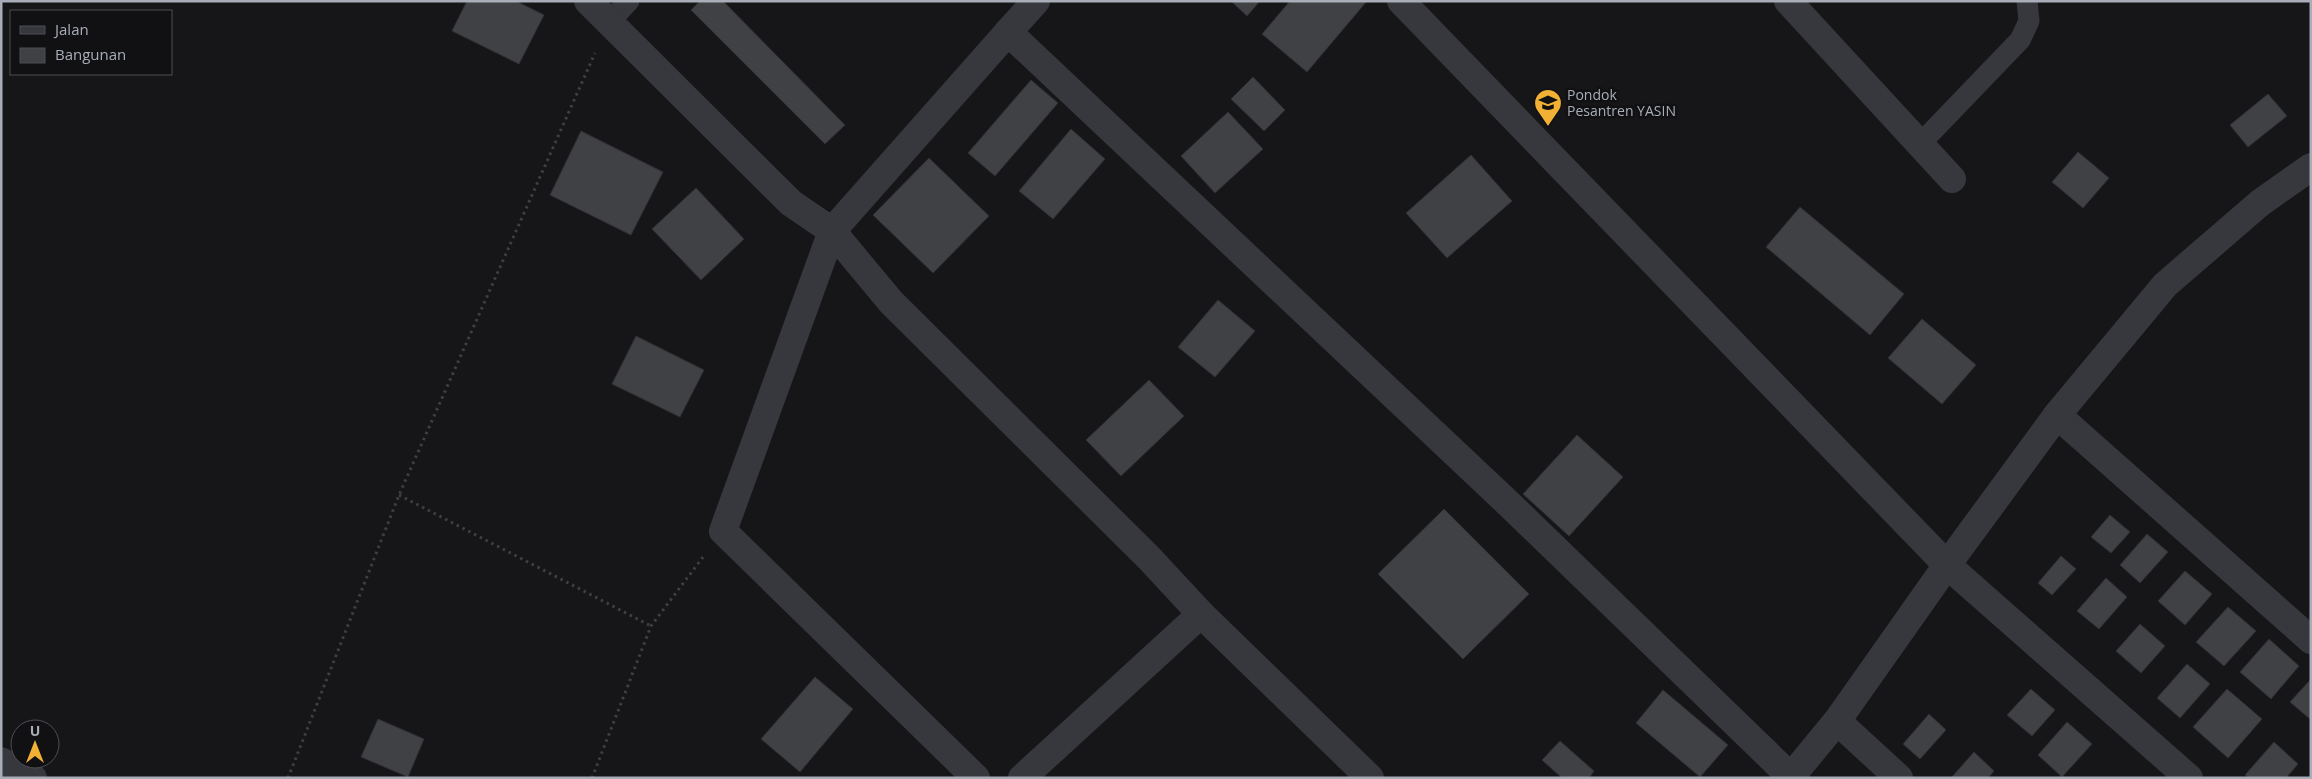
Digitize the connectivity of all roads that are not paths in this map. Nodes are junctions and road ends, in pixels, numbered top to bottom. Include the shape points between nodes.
1 (588, 1) edge
2 (629, 1) edge
3 (1036, 1) edge
4 (1401, 1) edge
5 (1788, 1) edge
6 (2027, 1) edge
7 (608, 23) junction
8 (1008, 32) junction
9 (1920, 144) junction
10 (2311, 167) edge
11 (1952, 179) dead end
12 (832, 231) junction
13 (2057, 415) junction
14 (1947, 565) junction
15 (1201, 614) junction
16 (2311, 640) edge
17 (1837, 721) junction
18 (1, 760) edge
19 (1791, 777) edge
20 (33, 778) edge
21 (976, 778) edge
22 (1022, 778) edge
23 (1370, 778) edge
24 (1899, 778) edge
25 (2188, 778) edge

1 - 7 street
2 - 7 lane
3 - 8 street
4 - 14 street
5 - 9 street
6 - 9 lane via 2029,21 2020,40
7 - 12 street via 791,202
8 - 12 street
8 - 19 street via 1510,505
9 - 11 street
10 - 13 street via 2260,203 2165,285
12 - 15 street via 891,302 1149,558
12 - 21 street via 723,530
13 - 14 street
13 - 16 street
14 - 17 street
14 - 25 street
15 - 22 street
15 - 23 street
17 - 19 street
17 - 24 street
18 - 20 street

